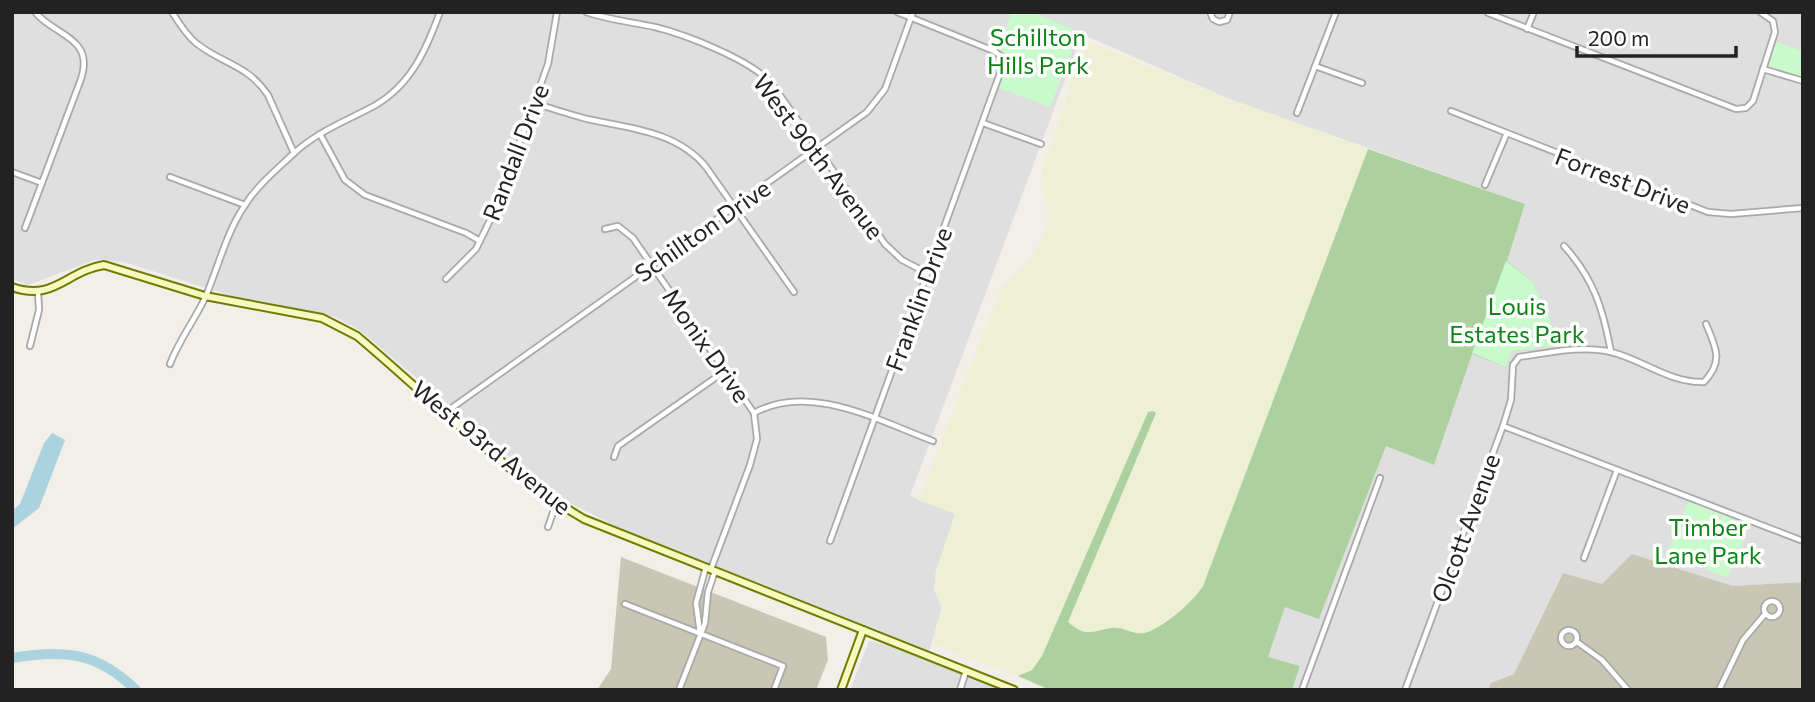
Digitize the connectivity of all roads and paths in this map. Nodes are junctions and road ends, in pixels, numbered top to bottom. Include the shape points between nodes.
1 (35, 12) edge
2 (172, 12) edge
3 (440, 12) edge
4 (556, 12) edge
5 (586, 12) edge
6 (897, 12) edge
7 (1210, 12) edge
8 (1230, 12) edge
9 (1336, 12) edge
10 (1534, 12) edge
11 (1760, 12) edge
12 (1488, 13) edge
13 (912, 15) edge
14 (1527, 29) junction
15 (1315, 66) junction
16 (1763, 69) junction
17 (1803, 81) edge
18 (1362, 83) dead end
19 (535, 103) junction
20 (1451, 111) dead end
21 (1297, 113) dead end
22 (983, 123) junction
23 (320, 134) junction
24 (1506, 135) junction
25 (1041, 144) dead end
26 (818, 148) junction
27 (294, 153) junction
28 (12, 172) edge
29 (170, 177) dead end
30 (42, 183) junction
31 (1485, 185) dead end
32 (245, 205) junction
33 (735, 206) junction
34 (1803, 208) edge
35 (25, 228) dead end
36 (604, 229) dead end
37 (480, 241) junction
38 (1564, 246) dead end
39 (651, 265) junction
40 (927, 273) junction
41 (446, 279) dead end
42 (12, 286) edge
43 (38, 292) junction
44 (794, 292) dead end
45 (205, 296) junction
46 (1706, 324) dead end
47 (30, 346) dead end
48 (1611, 352) junction
49 (170, 363) dead end
50 (725, 371) junction
51 (446, 412) junction
52 (754, 413) junction
53 (875, 420) junction
54 (1503, 426) junction
55 (933, 441) dead end
56 (614, 457) dead end
57 (1618, 470) junction
58 (1380, 478) dead end
59 (556, 504) junction
60 (548, 527) dead end
61 (830, 541) dead end
62 (1803, 541) edge
63 (1584, 558) dead end
64 (711, 569) junction
65 (625, 604) dead end
66 (1765, 614) dead end
67 (863, 630) junction
68 (700, 634) junction
69 (1577, 642) dead end
70 (967, 671) junction
71 (679, 690) edge
72 (774, 690) edge
73 (841, 690) edge
74 (960, 690) edge
75 (1014, 690) edge
76 (1302, 690) edge
77 (1405, 690) edge
78 (1628, 690) edge
79 (1719, 690) edge

1 - 30 street via 72,38 84,65
2 - 27 street via 193,40 244,70 262,88
3 - 23 street via 424,54 401,85 377,104
4 - 19 street, Randall Drive via 550,59
5 - 26 street, West 90th Avenue via 667,31 748,63 772,84
6 - 13 street
7 - 8 street via 1219,22 1227,20
9 - 15 street
10 - 14 street
11 - 16 street via 1775,27
12 - 14 street
13 - 22 street, Franklin Drive via 1002,57 1003,68
13 - 26 street, Schillton Drive via 876,104
14 - 16 street via 1730,107 1751,104
15 - 18 street
15 - 21 street
16 - 17 street
19 - 33 street via 631,126 678,144 703,162
19 - 37 street, Randall Drive
20 - 24 street, Forrest Drive
22 - 25 street
22 - 40 street, Franklin Drive
23 - 27 street
23 - 37 street via 345,180 365,195
24 - 31 street
24 - 34 street, Forrest Drive via 1708,212
26 - 33 street, Schillton Drive
26 - 40 street, West 90th Avenue via 889,248 906,264
27 - 32 street
28 - 30 street
29 - 32 street
30 - 35 street
32 - 45 street
33 - 39 street, Schillton Drive
33 - 44 street
36 - 39 street, Monix Drive via 618,226 633,237
37 - 41 street, Randall Drive
38 - 48 street via 1592,283
39 - 50 street, Monix Drive
39 - 51 street, Schillton Drive
40 - 53 street, Franklin Drive
42 - 43 street
43 - 45 street, West 93rd Avenue via 104,265
43 - 47 street via 39,310
45 - 49 street
45 - 51 street, West 93rd Avenue via 335,323 357,336
46 - 48 street via 1717,362 1704,382 1687,383
48 - 54 street, Olcott Avenue via 1575,350 1520,357 1513,365 1511,400
50 - 52 street, Monix Drive
50 - 56 street via 618,446
51 - 59 street, West 93rd Avenue
52 - 53 street via 784,401 816,401
52 - 64 street, Monix Drive via 757,439 750,465
53 - 55 street
53 - 61 street, Franklin Drive
54 - 57 street
54 - 77 street, Olcott Avenue
57 - 62 street
57 - 63 street
58 - 76 street
59 - 60 street
59 - 64 street, West 93rd Avenue
64 - 67 street, West 93rd Avenue
64 - 68 street
64 - 68 street via 696,603
65 - 68 street
66 - 79 street via 1742,640
67 - 70 street, West 93rd Avenue
67 - 73 street
68 - 71 street
68 - 72 street via 783,666
69 - 78 street via 1602,660
70 - 74 street
70 - 75 street, West 93rd Avenue

